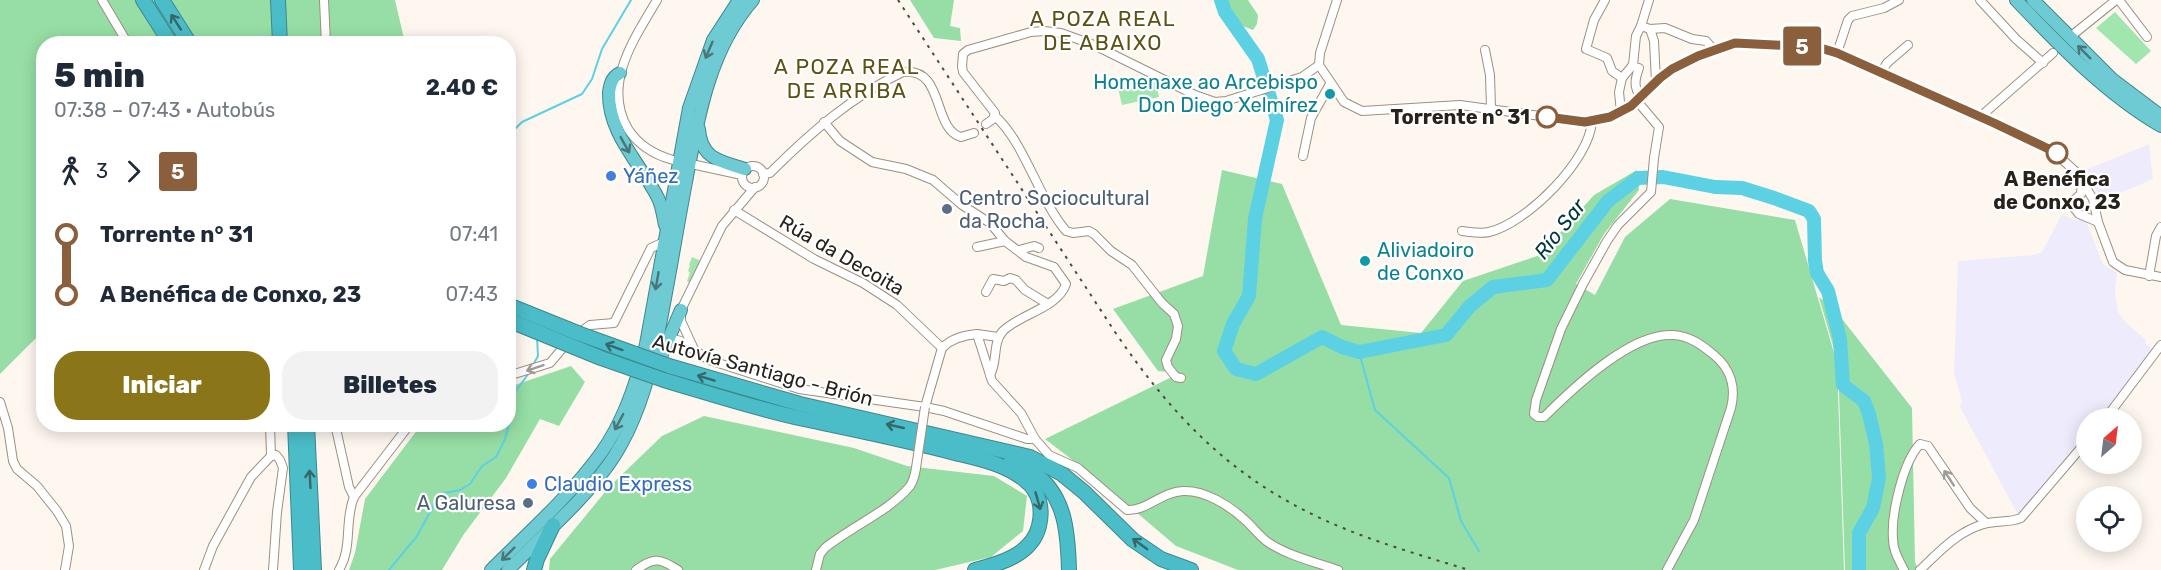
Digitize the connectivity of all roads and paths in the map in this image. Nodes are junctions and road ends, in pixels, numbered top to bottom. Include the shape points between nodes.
1 (102, 0) edge
2 (143, 0) edge
3 (162, 0) edge
4 (271, 0) edge
5 (278, 0) edge
6 (324, 0) edge
7 (657, 0) edge
8 (739, 0) edge
9 (753, 0) edge
10 (1336, 0) edge
11 (1605, 0) edge
12 (1899, 0) edge
13 (1980, 0) edge
14 (2016, 0) edge
15 (2033, 0) edge
16 (2117, 0) edge
17 (1645, 2) edge
18 (1641, 26) junction
19 (1650, 29) junction
20 (2075, 33) dead end
21 (123, 36) edge
22 (166, 36) edge
23 (185, 36) edge
24 (273, 36) edge
25 (280, 36) edge
26 (326, 36) edge
27 (2147, 37) dead end
28 (1908, 45) dead end
29 (1485, 50) dead end
30 (1714, 50) junction
31 (1837, 53) junction
32 (2053, 53) dead end
33 (2072, 56) junction
34 (2043, 63) junction
35 (1319, 65) junction
36 (1632, 66) junction
37 (620, 73) junction
38 (1881, 73) junction
39 (1622, 78) junction
40 (1656, 82) junction
41 (1330, 84) junction
42 (2126, 90) junction
43 (1639, 99) junction
44 (2161, 107) edge
45 (1491, 108) junction
46 (1621, 112) junction
47 (699, 114) junction
48 (995, 116) junction
49 (2161, 116) edge
50 (1980, 117) junction
51 (1592, 121) junction
52 (824, 122) junction
53 (986, 124) dead end
54 (2161, 126) edge
55 (974, 133) dead end
56 (2161, 135) edge
57 (1303, 156) dead end
58 (673, 160) dead end
59 (696, 165) dead end
60 (744, 172) junction
61 (763, 174) junction
62 (2082, 180) junction
63 (755, 187) junction
64 (2081, 194) junction
65 (2090, 195) junction
66 (2094, 209) junction
67 (734, 210) junction
68 (2085, 215) junction
69 (2098, 222) junction
70 (2161, 227) edge
71 (1462, 231) dead end
72 (665, 236) junction
73 (1005, 241) junction
74 (977, 247) dead end
75 (1039, 248) dead end
76 (1019, 250) junction
77 (2149, 276) junction
78 (2161, 277) edge
79 (986, 292) dead end
80 (1048, 304) junction
81 (516, 307) edge
82 (681, 310) junction
83 (516, 323) edge
84 (977, 334) junction
85 (998, 337) junction
86 (667, 340) junction
87 (2161, 345) edge
88 (942, 348) junction
89 (695, 351) junction
90 (646, 368) junction
91 (667, 373) junction
92 (516, 374) edge
93 (990, 375) junction
94 (1181, 378) dead end
95 (644, 391) junction
96 (0, 402) edge
97 (925, 406) junction
98 (2114, 408) edge
99 (270, 432) edge
100 (296, 432) edge
101 (307, 432) edge
102 (337, 432) edge
103 (404, 432) edge
104 (1035, 439) junction
105 (935, 447) junction
106 (1013, 453) junction
107 (2076, 454) edge
108 (271, 456) junction
109 (354, 497) junction
110 (1986, 523) junction
111 (553, 525) junction
112 (306, 530) junction
113 (65, 570) edge
114 (204, 570) edge
115 (273, 570) edge
116 (301, 570) edge
117 (306, 570) edge
118 (314, 570) edge
119 (322, 570) edge
120 (339, 570) edge
121 (491, 570) edge
122 (508, 570) edge
123 (534, 570) edge
124 (636, 570) edge
125 (678, 570) edge
126 (816, 570) edge
127 (975, 570) edge
128 (1069, 570) edge
129 (1077, 570) edge
130 (1191, 570) edge
131 (1338, 570) edge
132 (1667, 570) edge
133 (1904, 570) edge
134 (1920, 570) edge

1 - 21 street
2 - 22 highway
23 -> 3 highway
4 - 24 highway
5 - 25 highway
6 - 26 street
7 - 37 street
8 -> 72 highway via 713,40 698,77
9 - 47 highway via 718,56
10 - 35 street
11 - 39 street via 1594,20 1586,49 1607,58 1612,71
12 - 31 street via 1852,16
13 - 34 street
14 - 33 highway
42 -> 15 highway
16 - 20 street
16 - 27 street
17 - 18 street
18 - 19 street
18 - 36 street
19 - 30 street via 1665,28 1706,41
19 - 40 street
28 - 38 street
29 - 45 street
30 - 31 street via 1747,42 1817,47
30 - 40 street via 1683,63
31 - 38 street
32 - 34 street
33 - 54 highway via 2113,93
33 - 56 highway via 2085,76 2103,92
34 - 50 street
35 - 41 street
35 - 48 street via 1306,75 1221,102 1207,100 1081,39 1037,31 968,50 963,56 963,72 992,106
36 - 39 street
36 - 43 street via 1639,68 1635,85
37 - 58 street via 618,102 628,128 646,148
37 -> 72 highway via 612,80 610,89 611,117 660,201
38 - 50 street
39 - 46 street via 1618,92
40 - 43 street
41 - 45 street via 1344,102 1362,111 1451,105
41 - 57 street via 1311,118
42 - 44 highway
42 - 49 highway
43 - 46 street
43 - 132 street via 1659,127 1649,196 1607,241 1565,320 1536,400 1536,416 1544,417 1559,400 1630,346 1650,338 1675,334 1698,342 1717,358 1732,380 1733,401 1694,520
45 - 51 street
46 - 51 street
47 - 60 highway via 705,150
47 - 90 highway
48 - 53 street
48 - 94 street via 1009,132 1063,227 1070,233 1094,234 1132,265 1174,314 1178,326 1176,339 1166,360 1176,377
50 - 62 street via 2054,151
51 - 71 street via 1587,143 1545,198 1497,229 1480,233
52 - 55 street via 906,71 929,83 952,133 961,137
52 - 61 street via 770,173
52 - 73 street via 840,141 872,162 933,180 990,223
59 - 60 street
60 - 61 street via 756,166
60 - 63 street via 746,185
61 - 63 street via 763,181
62 - 64 street
62 - 65 street
63 - 67 street
64 - 65 street
64 - 68 street via 2073,206
65 - 66 street
66 - 68 street
66 - 69 street
67 - 82 street via 722,226
67 - 88 street, Rúa da Decoita via 897,304
68 - 69 street
69 - 77 street via 2116,265
70 - 77 street
72 -> 90 highway
72 -> 92 street via 651,248 614,323 590,326 572,338 550,363
73 - 74 street
73 - 76 street
75 - 76 street
76 - 80 street via 1026,257 1054,267 1066,284
77 - 78 street
79 - 80 street via 993,279 1010,278
80 - 85 street via 1011,324
91 -> 81 highway, Autovía Santiago - Brión, bridge
82 - 86 highway
82 - 89 street via 681,321
83 - 91 highway, Autovía Santiago - Brión, bridge via 601,358
84 - 85 street
84 - 88 street via 966,335
84 - 93 street
85 - 93 street
86 - 89 street via 681,340
86 - 95 highway via 651,383
87 - 98 street
88 - 97 street
89 - 97 street via 709,360 799,389
90 - 95 highway
90 -> 121 highway via 602,452 557,505
91 - 105 highway, Autovía Santiago - Brión via 801,418
106 -> 91 highway, Autovía Santiago - Brión
93 - 104 street via 1021,413
95 - 111 highway via 615,455
96 - 113 street via 13,462 37,486 66,526 69,546
97 - 104 street
97 - 126 street, bridge via 914,478 884,508 825,548
99 - 108 street
100 - 112 highway
112 -> 101 highway
102 - 109 street
103 - 109 street
104 - 131 street via 1049,455 1078,468 1127,510 1136,510 1166,494 1201,493 1244,519 1267,542
105 -> 127 highway via 983,459 1011,471 1028,482 1040,503 1038,529 1027,547 1010,559
105 - 128 highway via 1004,460 1032,472 1063,512
106 - 129 highway via 1043,471 1064,494 1077,536
130 -> 106 highway via 1161,559 1133,540 1062,474 1030,457
107 - 110 street via 2021,518
108 - 114 street via 251,477
108 - 115 street via 276,455 283,468
109 - 120 street via 346,556
110 -> 133 street via 1970,508 1928,446 1920,444 1907,465 1893,523 1895,554
110 - 134 street via 1965,531
111 - 122 highway
111 - 123 highway
112 - 116 highway
112 - 117 highway
112 - 118 highway
112 - 119 highway
124 - 125 street via 660,560

